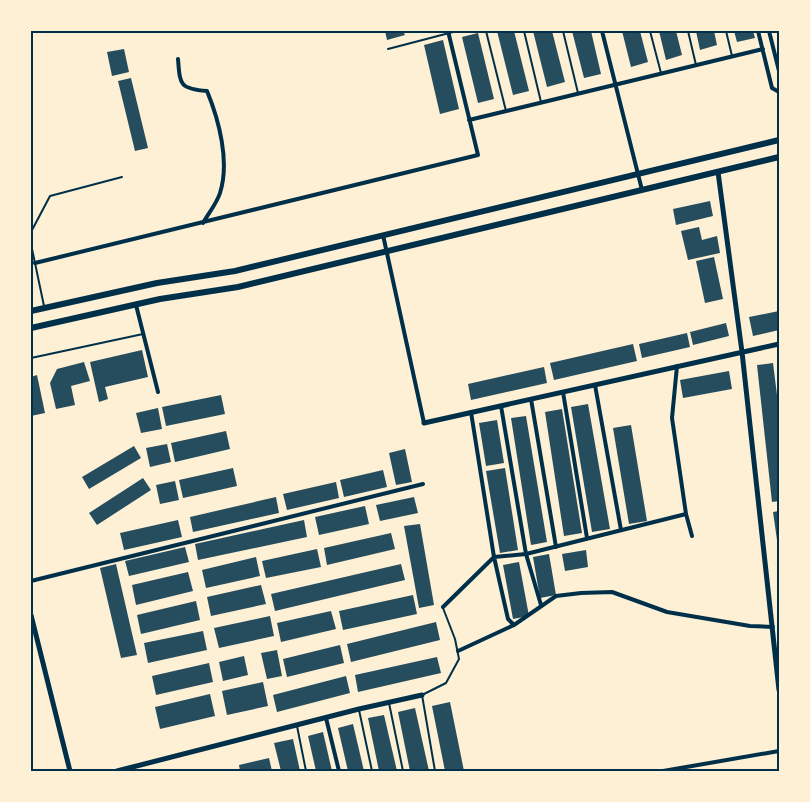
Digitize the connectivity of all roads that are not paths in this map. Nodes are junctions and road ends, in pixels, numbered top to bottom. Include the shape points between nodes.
1 (457, 31) edge
2 (486, 31) edge
3 (524, 31) edge
4 (563, 31) edge
5 (602, 31) edge
6 (650, 31) edge
7 (688, 31) edge
8 (726, 31) edge
9 (758, 31) edge
10 (769, 31) edge
11 (448, 32) edge
12 (388, 49) dead end
13 (762, 49) junction
14 (732, 56) junction
15 (178, 59) dead end
16 (696, 65) junction
17 (779, 71) edge
18 (661, 73) junction
19 (615, 84) junction
20 (779, 92) edge
21 (578, 93) junction
22 (541, 102) junction
23 (506, 111) junction
24 (470, 120) junction
25 (779, 140) edge
26 (779, 157) edge
27 (718, 172) junction
28 (638, 174) junction
29 (122, 177) dead end
30 (642, 190) junction
31 (203, 224) junction
32 (31, 232) edge
33 (383, 235) junction
34 (31, 244) edge
35 (386, 252) junction
36 (35, 263) junction
37 (136, 305) junction
38 (45, 308) junction
39 (32, 309) edge
40 (31, 328) edge
41 (143, 334) junction
42 (779, 344) edge
43 (742, 352) junction
44 (31, 358) edge
45 (677, 366) junction
46 (595, 385) junction
47 (158, 392) dead end
48 (563, 392) junction
49 (531, 399) junction
50 (501, 406) junction
51 (471, 412) junction
52 (424, 423) joint
53 (423, 484) dead end
54 (686, 514) junction
55 (621, 530) junction
56 (692, 536) dead end
57 (587, 538) junction
58 (556, 547) junction
59 (526, 554) junction
60 (494, 556) junction
61 (31, 580) edge
62 (542, 604) junction
63 (443, 607) joint
64 (31, 615) edge
65 (514, 625) junction
66 (773, 627) junction
67 (458, 651) junction
68 (779, 690) edge
69 (422, 696) junction
70 (389, 703) junction
71 (358, 709) junction
72 (326, 718) junction
73 (298, 726) junction
74 (779, 751) edge
75 (70, 771) edge
76 (117, 771) edge
77 (306, 771) edge
78 (338, 771) edge
79 (372, 771) edge
80 (403, 771) edge
81 (435, 771) edge
82 (663, 771) edge

1 - 11 lane
2 - 23 lane
3 - 22 lane
4 - 21 lane
5 - 19 street
6 - 18 lane
7 - 16 lane
8 - 14 lane
9 - 13 street
10 - 17 street
11 - 12 lane
11 - 24 street
13 - 14 street
13 - 20 street via 772,88
14 - 16 street
15 - 31 street via 183,86 207,91 214,108 224,166 220,194
16 - 18 street
18 - 19 street
19 - 21 street
19 - 28 street
21 - 22 street
22 - 23 street
23 - 24 street
24 - 31 street via 478,155
25 - 28 main road
26 - 27 main road
27 - 30 main road
27 - 43 street
28 - 30 street
28 - 33 main road
29 - 32 lane via 50,196
30 - 35 main road
31 - 36 street
33 - 35 street
33 - 38 main road via 235,270 157,283
34 - 36 lane
35 - 37 main road via 238,287
35 - 52 street
36 - 38 lane
37 - 40 main road
37 - 41 street
38 - 39 main road
41 - 44 lane
41 - 47 street
42 - 43 street
43 - 45 street
43 - 66 street
45 - 46 street
45 - 54 street via 672,418
46 - 48 street
46 - 55 street
48 - 49 street
48 - 57 street
49 - 50 street
49 - 58 street
50 - 51 street
50 - 59 street
51 - 52 street
51 - 60 street
53 - 61 street
54 - 55 street
54 - 56 street
55 - 57 street
57 - 58 street
58 - 59 street
59 - 60 street
59 - 62 street
60 - 63 street
60 - 65 street via 508,619
62 - 65 street
62 - 66 street via 556,596 612,592 667,612
63 - 67 lane
64 - 75 street
65 - 67 street
66 - 68 street
67 - 69 lane via 459,659 446,683
69 - 70 street
69 - 81 lane
70 - 71 street
70 - 80 lane
71 - 72 street
71 - 79 lane
72 - 73 street
72 - 78 street
73 - 76 street
73 - 77 lane
74 - 82 street

